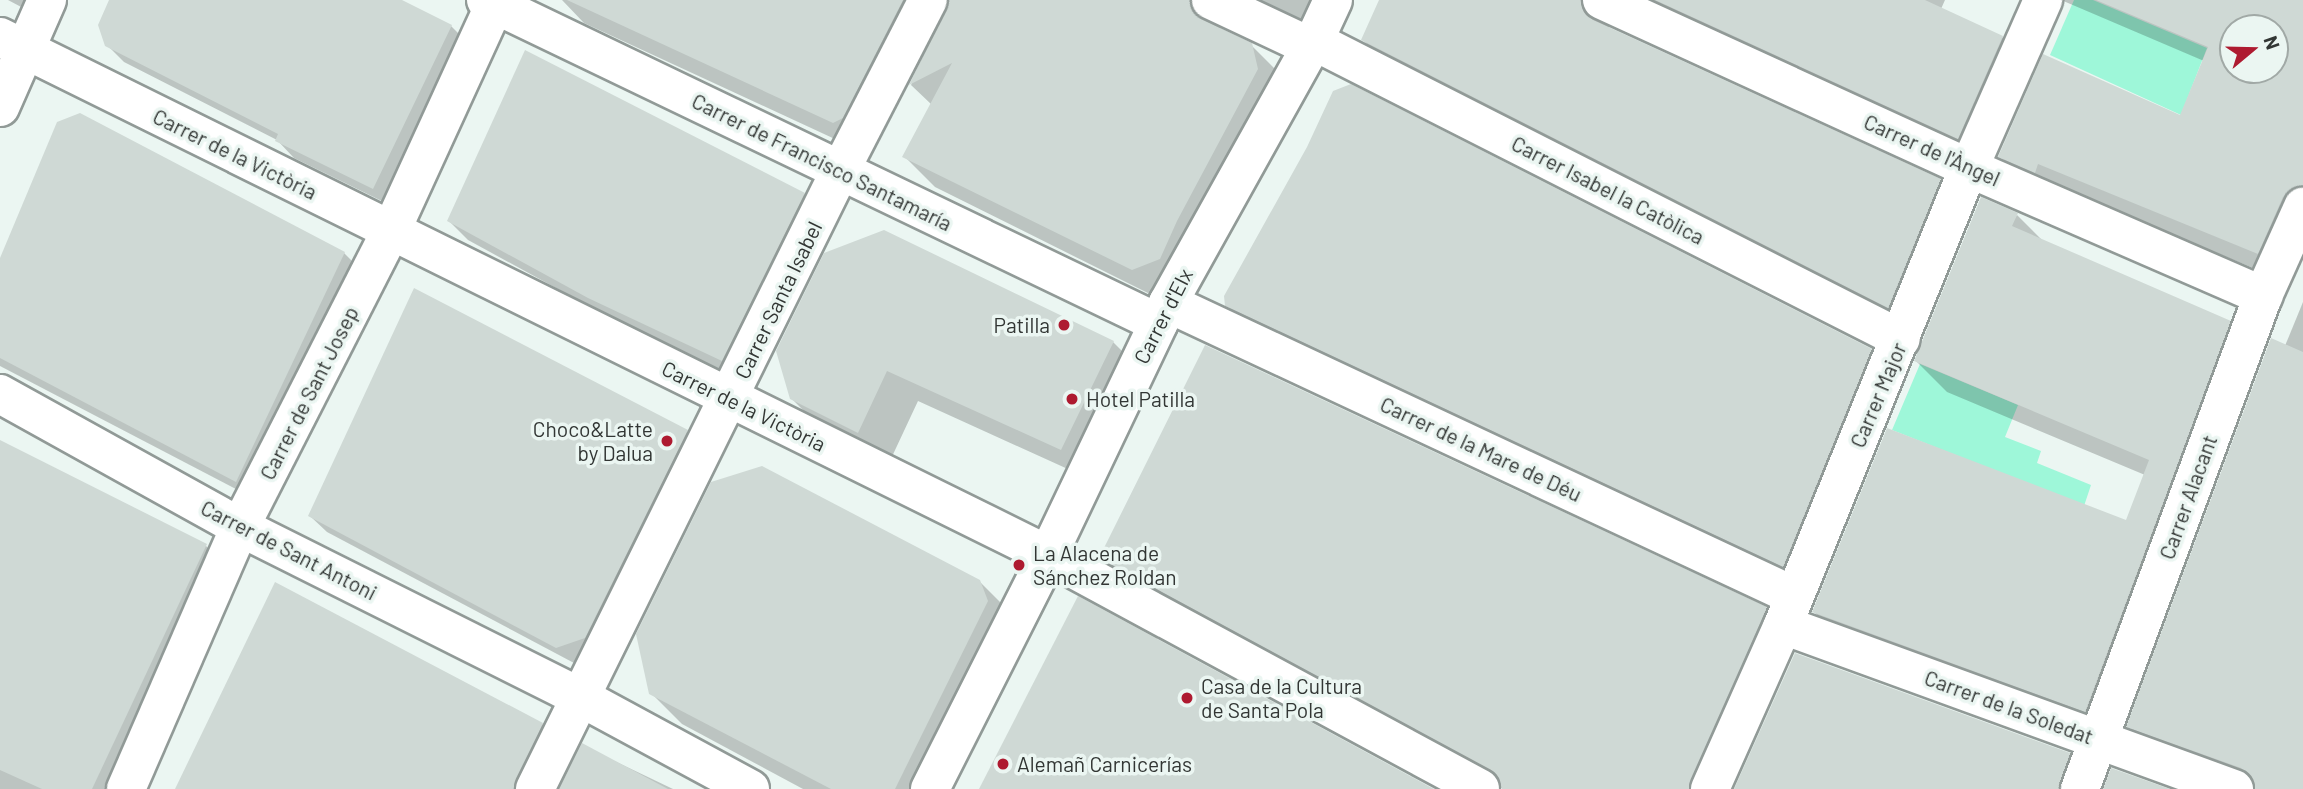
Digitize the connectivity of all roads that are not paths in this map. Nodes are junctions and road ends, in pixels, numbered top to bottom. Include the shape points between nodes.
1 (47, 0) edge
2 (929, 0) edge
3 (1211, 0) edge
4 (1333, 0) edge
5 (1602, 0) edge
6 (2043, 0) edge
7 (493, 1) edge
8 (12, 44) edge
9 (1313, 44) junction
10 (0, 107) edge
11 (1969, 168) junction
12 (840, 171) junction
13 (2303, 207) edge
14 (391, 231) junction
15 (2263, 296) junction
16 (1163, 313) junction
17 (1901, 339) junction
18 (0, 394) edge
19 (730, 400) junction
20 (240, 527) junction
21 (1048, 555) junction
22 (1789, 610) junction
23 (582, 698) junction
24 (2097, 739) junction
25 (126, 789) edge
26 (534, 789) edge
27 (750, 789) edge
28 (930, 789) edge
29 (1480, 789) edge
30 (1710, 789) edge
31 (2080, 789) edge
32 (2234, 789) edge

1 - 8 street
2 - 12 street, Carrer Santa Isabel
3 - 9 street, Carrer Isabel la Catòlica
4 - 9 street, Carrer d'Elx
5 - 11 street, Carrer de l'Àngel
6 - 11 street, Carrer Major
7 - 12 street, Carrer de Francisco Santamaría
7 - 14 street, Carrer de Sant Josep
8 - 10 street
8 - 14 street, Carrer de la Victòria
9 - 16 street, Carrer d'Elx
9 - 17 street, Carrer Isabel la Catòlica
11 - 15 street, Carrer de l'Àngel
11 - 17 street, Carrer Major
12 - 16 street, Carrer de Francisco Santamaría
12 - 19 street, Carrer Santa Isabel
13 - 15 street, Carrer Alacant
14 - 19 street, Carrer de la Victòria
14 - 20 street, Carrer de Sant Josep
15 - 24 street, Carrer Alacant
16 - 21 street, Carrer d'Elx
16 - 22 street, Carrer de la Mare de Déu
17 - 22 street, Carrer Major
18 - 20 street, Carrer de Sant Antoni
19 - 21 street, Carrer de la Victòria
19 - 23 street, Carrer Santa Isabel
20 - 23 street, Carrer de Sant Antoni
20 - 25 street, Carrer de Sant Josep
21 - 28 street, Carrer d'Elx
21 - 29 street, Carrer de la Victòria
22 - 24 street, Carrer de la Soledat
22 - 30 street, Carrer Major
23 - 26 street, Carrer Santa Isabel
23 - 27 street, Carrer de Sant Antoni
24 - 31 street, Carrer Alacant
24 - 32 street, Carrer de la Soledat

